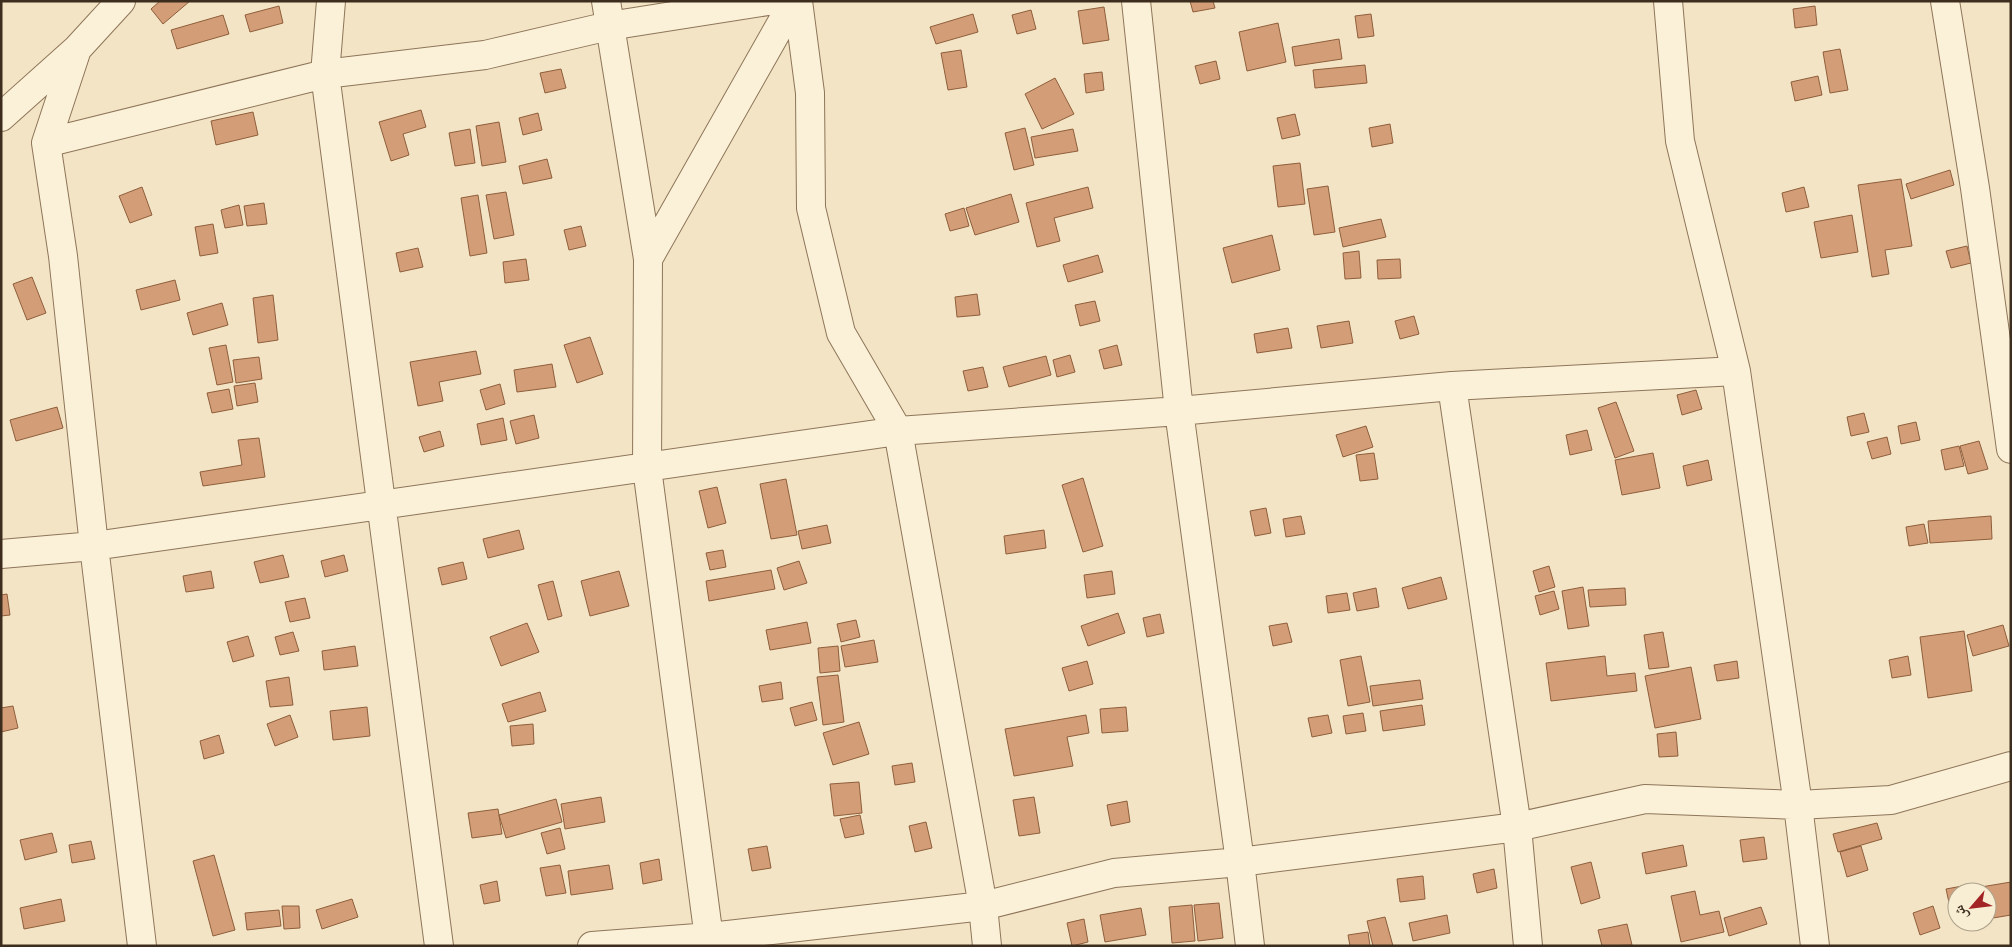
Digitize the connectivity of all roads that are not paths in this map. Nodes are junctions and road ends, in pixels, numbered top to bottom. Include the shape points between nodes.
1 (121, 1) edge
2 (331, 1) edge
3 (768, 1) edge
4 (796, 1) edge
5 (1136, 1) edge
6 (1668, 1) edge
7 (1946, 1) edge
8 (608, 14) edge
9 (77, 49) junction
10 (325, 74) junction
11 (1, 118) edge
12 (46, 143) junction
13 (648, 259) junction
14 (1736, 371) junction
15 (1452, 386) junction
16 (1179, 412) junction
17 (898, 431) junction
18 (2011, 449) edge
19 (646, 468) junction
20 (383, 506) junction
21 (94, 546) junction
22 (1, 554) edge
23 (2011, 766) edge
24 (1798, 805) junction
25 (1517, 827) junction
26 (1240, 862) junction
27 (983, 906) junction
28 (710, 941) edge
29 (142, 946) edge
30 (439, 946) edge
31 (592, 946) edge
32 (987, 946) edge
33 (1250, 946) edge
34 (1528, 946) edge
35 (1815, 946) edge

1 - 9 street
2 - 10 street
3 - 8 street
4 - 13 street
4 - 17 street via 810,93 811,208 841,333
5 - 16 street
6 - 14 street via 1680,141
7 - 18 street
8 - 10 street via 485,55
8 - 13 street
9 - 11 street
9 - 12 street
10 - 12 street
10 - 20 street
12 - 21 street via 63,256
13 - 19 street
14 - 15 street
14 - 24 street
15 - 16 street
15 - 25 street
16 - 17 street
16 - 26 street
17 - 19 street
17 - 27 street
19 - 20 street
19 - 28 street
20 - 21 street
20 - 30 street
21 - 22 street
21 - 29 street
23 - 24 street via 1891,800
24 - 25 street via 1645,799
24 - 35 street
25 - 26 street
25 - 34 street
26 - 27 street via 1114,872
26 - 33 street
27 - 28 street
27 - 32 street
28 - 31 street

